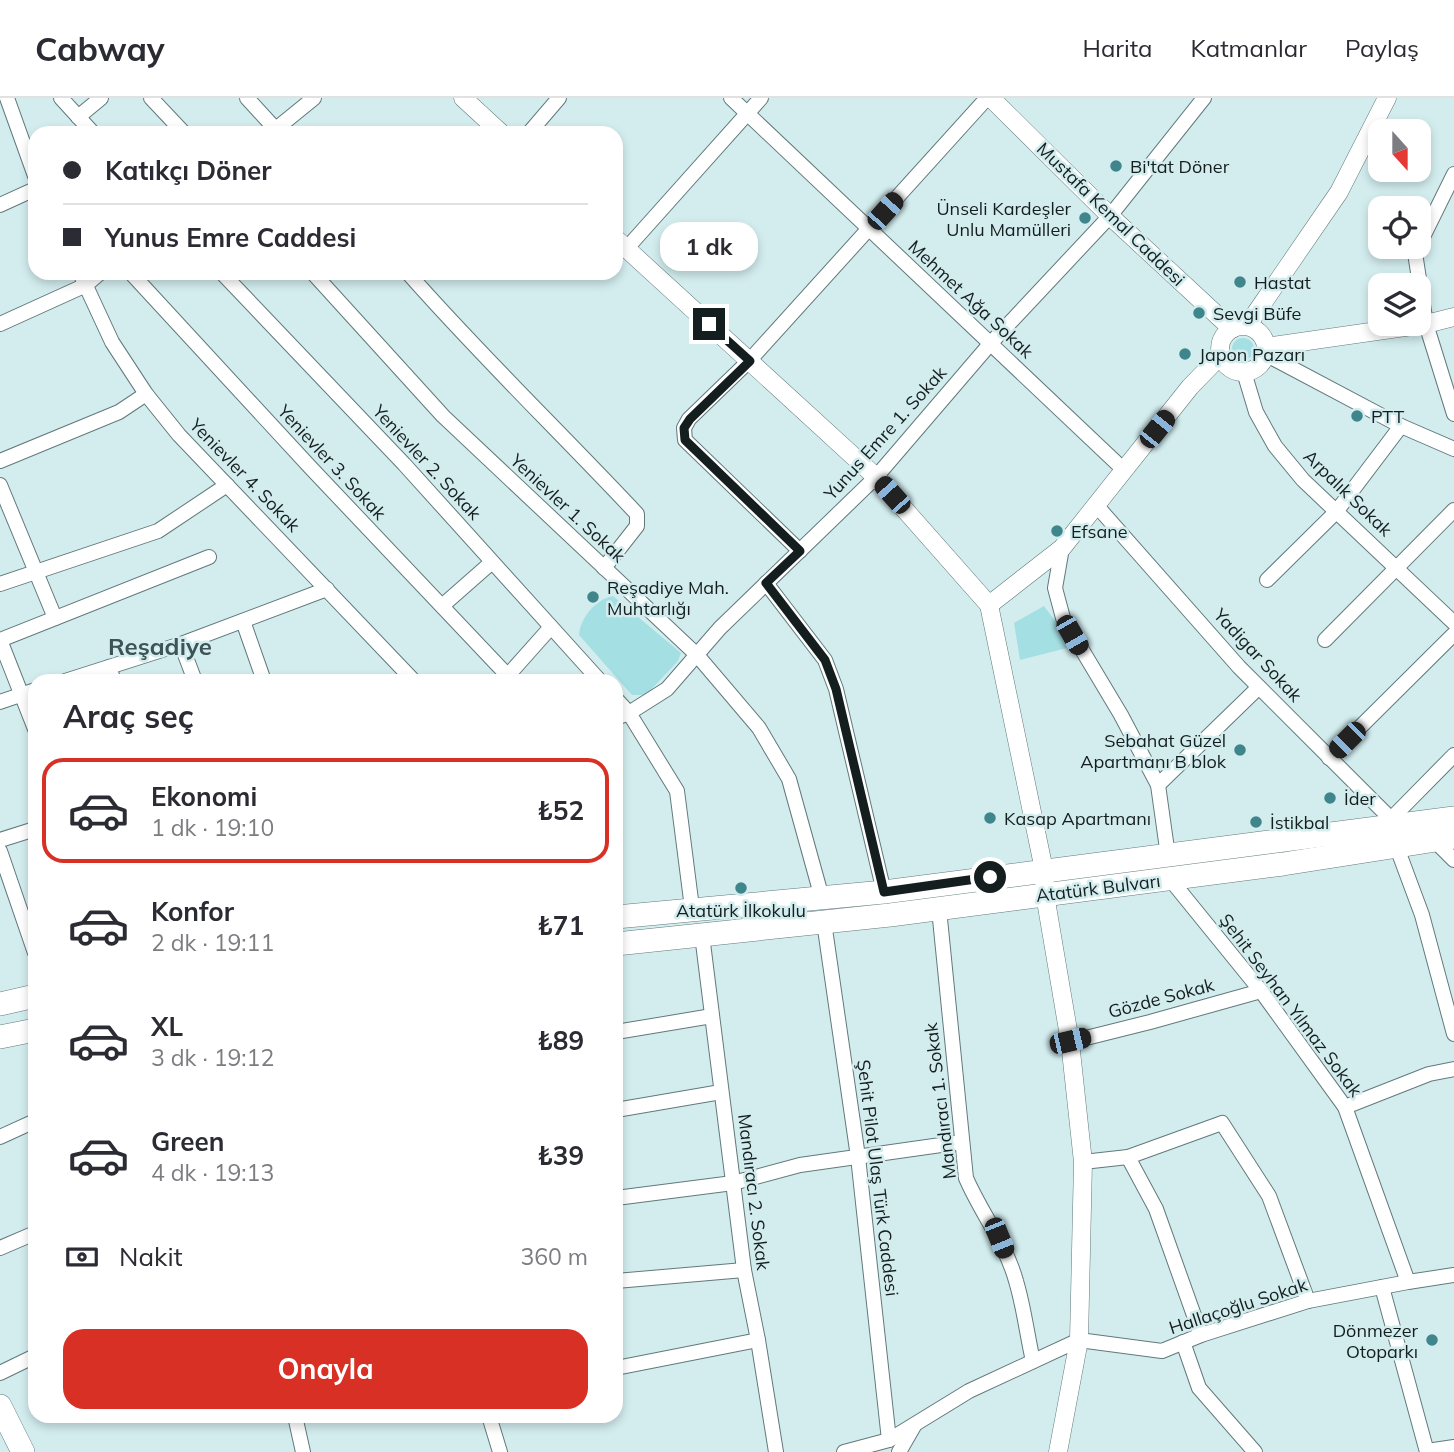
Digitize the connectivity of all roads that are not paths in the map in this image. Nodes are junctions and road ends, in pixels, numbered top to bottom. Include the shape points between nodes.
1 (7, 98) edge
2 (61, 98) edge
3 (100, 98) edge
4 (151, 98) edge
5 (247, 98) edge
6 (314, 98) edge
7 (463, 98) edge
8 (559, 98) edge
9 (731, 98) edge
10 (761, 98) edge
11 (989, 98) edge
12 (1204, 98) edge
13 (1387, 98) edge
14 (747, 113) junction
15 (78, 117) junction
16 (86, 126) edge
17 (177, 126) edge
18 (271, 126) edge
19 (283, 126) edge
20 (493, 126) edge
21 (535, 126) edge
22 (28, 156) edge
23 (1454, 174) edge
24 (28, 193) edge
25 (0, 205) edge
26 (1110, 216) junction
27 (1431, 221) edge
28 (868, 229) junction
29 (623, 242) edge
30 (623, 246) edge
31 (81, 280) edge
32 (83, 280) edge
33 (138, 280) edge
34 (229, 280) edge
35 (319, 280) edge
36 (414, 280) edge
37 (1454, 317) edge
38 (1431, 323) edge
39 (0, 324) edge
40 (1239, 328) junction
41 (1368, 333) edge
42 (1430, 336) edge
43 (990, 344) junction
44 (1265, 350) junction
45 (1221, 355) junction
46 (750, 361) junction
47 (1244, 372) junction
48 (146, 394) junction
49 (1454, 414) edge
50 (1401, 426) junction
51 (1454, 449) edge
52 (0, 461) edge
53 (1124, 470) junction
54 (876, 477) junction
55 (0, 485) edge
56 (227, 485) junction
57 (1096, 505) junction
58 (1454, 510) edge
59 (1336, 512) junction
60 (1062, 548) junction
61 (800, 551) junction
62 (209, 557) dead end
63 (492, 562) junction
64 (1396, 566) junction
65 (604, 568) junction
66 (35, 572) junction
67 (1267, 580) dead end
68 (766, 583) junction
69 (0, 584) edge
70 (327, 589) junction
71 (989, 606) junction
72 (442, 607) junction
73 (55, 618) junction
74 (243, 621) junction
75 (1454, 623) edge
76 (551, 627) junction
77 (1454, 634) edge
78 (0, 640) edge
79 (1325, 640) dead end
80 (181, 644) junction
81 (697, 655) junction
82 (112, 674) edge
83 (192, 674) edge
84 (262, 674) edge
85 (407, 674) edge
86 (501, 674) edge
87 (509, 674) edge
88 (594, 674) edge
89 (1259, 687) junction
90 (28, 692) edge
91 (0, 702) edge
92 (623, 716) edge
93 (1454, 755) edge
94 (1329, 758) junction
95 (1158, 785) junction
96 (1454, 818) edge
97 (1391, 830) junction
98 (28, 831) edge
99 (1444, 839) edge
100 (0, 840) edge
101 (0, 851) edge
102 (1454, 860) edge
103 (1169, 867) junction
104 (1044, 870) junction
105 (884, 892) junction
106 (1045, 895) junction
107 (822, 898) junction
108 (692, 908) junction
109 (939, 909) junction
110 (623, 916) edge
111 (824, 922) junction
112 (28, 933) edge
113 (702, 935) junction
114 (623, 943) edge
115 (1261, 991) junction
116 (28, 998) edge
117 (0, 1004) edge
118 (712, 1016) junction
119 (28, 1031) edge
120 (623, 1031) edge
121 (1454, 1034) edge
122 (0, 1037) edge
123 (1070, 1041) junction
124 (1454, 1069) edge
125 (721, 1092) junction
126 (1345, 1107) junction
127 (623, 1109) edge
128 (28, 1124) edge
129 (0, 1137) edge
130 (962, 1142) junction
131 (858, 1157) junction
132 (1128, 1157) junction
133 (1083, 1162) junction
134 (733, 1183) junction
135 (623, 1197) edge
136 (28, 1236) edge
137 (0, 1248) edge
138 (744, 1270) junction
139 (1454, 1275) edge
140 (623, 1280) edge
141 (1408, 1282) junction
142 (1382, 1287) junction
143 (1308, 1301) junction
144 (1201, 1335) junction
145 (758, 1340) junction
146 (1079, 1340) junction
147 (1183, 1342) junction
148 (28, 1359) edge
149 (1033, 1361) junction
150 (623, 1367) edge
151 (0, 1373) edge
152 (0, 1406) edge
153 (297, 1423) edge
154 (491, 1423) edge
155 (914, 1426) junction
156 (889, 1440) junction
157 (1454, 1447) edge
158 (1427, 1451) edge
159 (23, 1452) edge
160 (303, 1452) edge
161 (500, 1452) edge
162 (776, 1452) edge
163 (844, 1452) edge
164 (899, 1452) edge
165 (1058, 1452) edge
166 (1255, 1452) edge

1 - 22 street
2 - 15 street
3 - 15 street
4 - 17 street
5 - 18 street
6 - 19 street
7 - 20 street
8 - 21 street
9 - 14 street, Mehmet Ağa Sokak
10 - 14 street
11 - 26 street, Mustafa Kemal Caddesi
11 - 28 street
12 - 26 street, Yunus Emre 1. Sokak
13 - 40 street via 1339,192
14 - 28 street, Mehmet Ağa Sokak
14 - 29 street
15 - 16 street
23 - 27 street
24 - 25 street
26 - 40 street, Mustafa Kemal Caddesi
26 - 43 street, Yunus Emre 1. Sokak
28 - 43 street, Mehmet Ağa Sokak
28 - 46 street
30 - 46 street
31 - 39 street
32 - 48 street, Yenievler 4. Sokak via 112,342
33 - 72 street, Yenievler 3. Sokak
34 - 63 street, Yenievler 2. Sokak
35 - 65 street, Yenievler 1. Sokak via 443,416
36 - 65 street via 637,514 637,526
37 - 38 street
40 - 44 street via 1260,333
40 - 45 street via 1222,340
41 - 44 street
42 - 49 street
43 - 53 street, Mehmet Ağa Sokak
43 - 54 street, Yunus Emre 1. Sokak
44 - 47 street via 1257,366
44 - 50 street
45 - 47 street via 1229,367
45 - 53 street
46 - 54 street
46 - 61 street via 690,419 684,428 685,440
47 - 59 street, Arpalık Sokak via 1256,412 1275,446
48 - 52 street via 119,412
48 - 56 street, Yenievler 4. Sokak
50 - 51 street
50 - 59 street
53 - 57 street
54 - 61 street, Yunus Emre 1. Sokak
54 - 71 street
55 - 66 street
56 - 66 street via 158,531
56 - 70 street, Yenievler 4. Sokak
57 - 60 street
57 - 89 street, Yadigar Sokak
58 - 64 street
59 - 64 street, Arpalık Sokak
59 - 67 street
60 - 71 street
60 - 95 street via 1055,588 1062,618
61 - 68 street, Yunus Emre 1. Sokak
62 - 73 street
63 - 72 street
63 - 76 street, Yenievler 2. Sokak
64 - 75 street, Arpalık Sokak
64 - 79 street
65 - 81 street, Yenievler 1. Sokak
66 - 69 street
66 - 73 street
68 - 81 street, Yunus Emre 1. Sokak
68 - 105 street via 825,660 836,689
70 - 74 street
70 - 85 street, Yenievler 4. Sokak
71 - 104 street
72 - 86 street, Yenievler 3. Sokak
73 - 78 street
74 - 80 street
74 - 84 street
76 - 87 street
76 - 88 street, Yenievler 2. Sokak
77 - 94 street
78 - 90 street
80 - 82 street
80 - 83 street
81 - 92 street, Yunus Emre 1. Sokak via 667,689
81 - 107 street, Yenievler 1. Sokak via 759,728 789,779
89 - 94 street, Yadigar Sokak
89 - 95 street
90 - 91 street
92 - 108 street via 677,791
93 - 97 street
94 - 97 street, Yadigar Sokak
95 - 103 street
96 - 97 main road, Atatürk Bulvarı
97 - 99 main road, Atatürk Bulvarı
97 - 103 main road, Atatürk Bulvarı
97 - 121 street via 1422,915
98 - 100 street
99 - 102 street
101 - 112 street
103 - 104 main road, Atatürk Bulvarı
103 - 106 main road, Atatürk Bulvarı
103 - 115 street, Şehit Seyhan Yılmaz Sokak
104 - 105 main road, Atatürk Bulvarı
104 - 106 street
105 - 107 main road, Atatürk Bulvarı
106 - 109 main road, Atatürk Bulvarı
106 - 123 street
107 - 108 main road, Atatürk Bulvarı
108 - 110 main road, Atatürk Bulvarı
109 - 111 main road, Atatürk Bulvarı
109 - 130 street, Mandıracı 1. Sokak
111 - 113 main road, Atatürk Bulvarı
111 - 131 street, Şehit Pilot Ulaş Türk Caddesi
113 - 114 main road, Atatürk Bulvarı
113 - 118 street, Mandıracı 2. Sokak
115 - 123 street, Gözde Sokak
115 - 126 street, Şehit Seyhan Yılmaz Sokak
116 - 117 main road
118 - 120 street
118 - 125 street, Mandıracı 2. Sokak
119 - 122 main road
123 - 133 street
124 - 126 street via 1429,1074
125 - 127 street
125 - 134 street, Mandıracı 2. Sokak
126 - 141 street, Şehit Seyhan Yılmaz Sokak
128 - 129 street
130 - 131 street
130 - 149 street, Mandıracı 1. Sokak via 966,1178 1016,1280
131 - 134 street via 800,1165
131 - 156 street, Şehit Pilot Ulaş Türk Caddesi
132 - 133 street
132 - 143 street via 1222,1123 1269,1196
132 - 144 street via 1156,1209
133 - 146 street
134 - 135 street
134 - 138 street, Mandıracı 2. Sokak
136 - 137 street
138 - 140 street
138 - 145 street, Mandıracı 2. Sokak
139 - 141 street, Hallaçoğlu Sokak
141 - 142 street, Hallaçoğlu Sokak
142 - 143 street, Hallaçoğlu Sokak
142 - 158 street
143 - 144 street, Hallaçoğlu Sokak
144 - 147 street, Hallaçoğlu Sokak
145 - 150 street
145 - 162 street, Mandıracı 2. Sokak
146 - 147 street, Hallaçoğlu Sokak via 1162,1351
146 - 149 street
146 - 165 street
147 - 166 street via 1199,1388
148 - 151 street
149 - 155 street via 969,1391
152 - 159 main road
153 - 160 street
154 - 161 street
155 - 156 street
155 - 164 street
156 - 163 street
157 - 158 street

